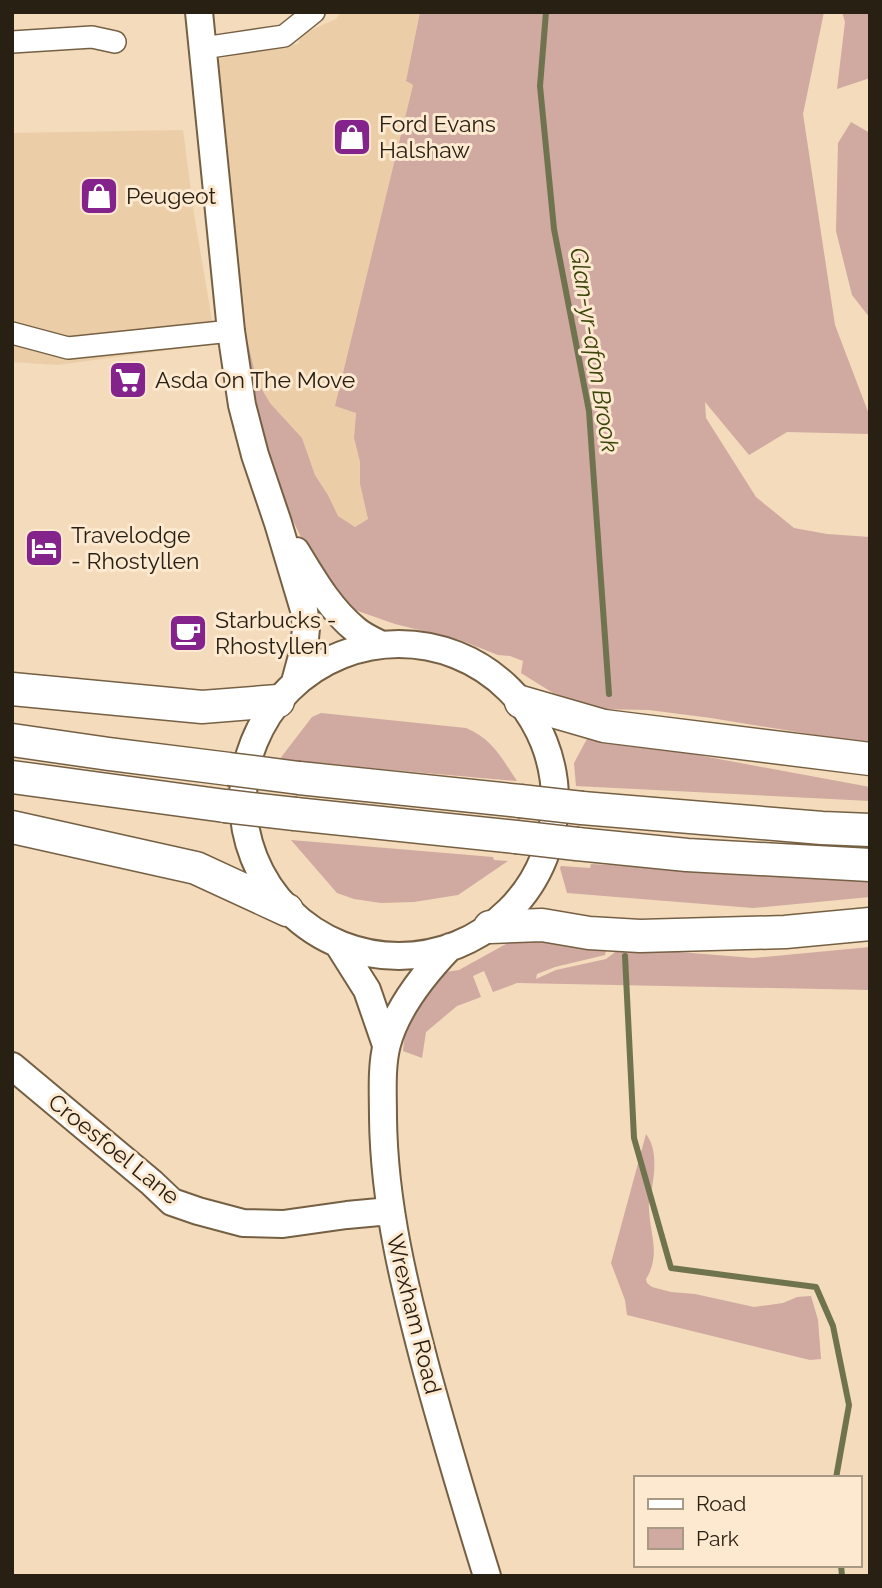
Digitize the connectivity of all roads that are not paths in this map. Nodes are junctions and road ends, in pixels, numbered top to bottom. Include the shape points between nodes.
1 (199, 12) edge
2 (314, 12) edge
3 (12, 42) edge
4 (116, 42) dead end
5 (203, 48) junction
6 (231, 331) junction
7 (12, 333) edge
8 (278, 523) junction
9 (380, 644) junction
10 (12, 689) edge
11 (286, 691) junction
12 (521, 702) junction
13 (12, 740) edge
14 (870, 759) edge
15 (12, 776) edge
16 (12, 827) edge
17 (870, 830) edge
18 (870, 865) edge
19 (288, 910) junction
20 (870, 924) edge
21 (491, 927) junction
22 (338, 944) junction
23 (450, 947) junction
24 (386, 1045) junction
25 (12, 1066) edge
26 (390, 1211) junction
27 (487, 1576) edge

1 - 5 main road
2 - 5 street via 284,36
3 - 4 street via 93,27
5 - 6 main road
6 - 7 street via 68,348
6 - 8 main road via 242,405
8 - 9 main road via 340,616
8 - 11 main road via 306,628 304,649
9 - 11 main road via 335,657
9 - 12 main road via 433,646 470,661 482,666
10 - 11 highway via 202,708
11 - 19 main road via 257,733 246,769 243,807 249,845 264,880
12 - 14 highway via 604,726
12 - 21 main road via 546,745 551,770 555,795 549,845 526,891
13 - 17 highway, bridge via 299,778 582,808
15 - 18 highway, bridge via 225,806 577,844
16 - 19 highway via 196,868
19 - 22 main road
20 - 21 highway via 785,932 640,936 542,925
21 - 23 main road
22 - 23 main road via 394,956
22 - 24 main road, Wrexham Road via 367,989
23 - 24 main road, Wrexham Road via 409,997
24 - 26 main road, Wrexham Road via 383,1149
25 - 26 main road, Croesfoel Lane via 172,1202 243,1223 283,1224
26 - 27 main road, Wrexham Road via 405,1292

